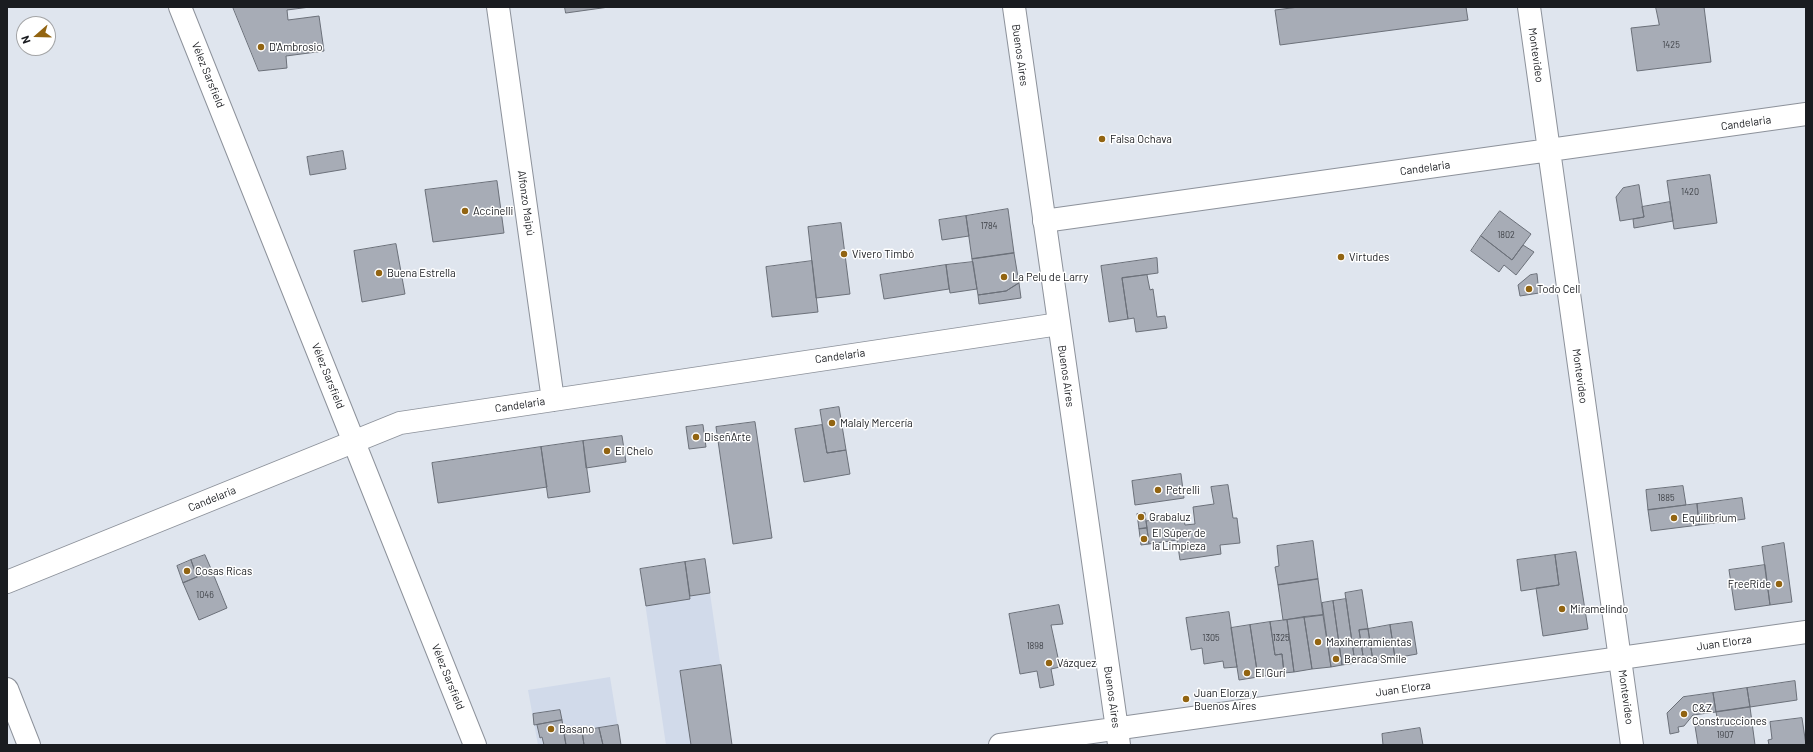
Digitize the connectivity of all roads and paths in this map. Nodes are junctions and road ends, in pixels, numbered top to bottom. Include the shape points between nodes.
1 (180, 7) edge
2 (498, 7) edge
3 (1014, 7) edge
4 (1529, 7) edge
5 (1806, 114) edge
6 (1549, 150) junction
7 (1044, 221) junction
8 (1059, 324) junction
9 (553, 400) junction
10 (354, 442) junction
11 (7, 582) edge
12 (1806, 632) edge
13 (1620, 658) junction
14 (7, 689) edge
15 (1118, 737) edge
16 (29, 745) edge
17 (475, 745) edge
18 (1000, 745) edge
19 (1632, 745) edge

1 - 10 street, Vélez Sarsfield
2 - 9 street, Alfonzo Maipú
3 - 7 street, Buenos Aires
4 - 6 street, Montevideo
5 - 6 street, Candelaria
6 - 7 street, Candelaria
6 - 13 street, Montevideo
7 - 8 street, Buenos Aires
8 - 9 street, Candelaria
8 - 15 street, Buenos Aires
9 - 10 street, Candelaria via 400,423
10 - 11 street, Candelaria
10 - 17 street, Vélez Sarsfield
12 - 13 street, Juan Elorza
13 - 15 street, Juan Elorza
13 - 19 street, Montevideo
14 - 16 street
15 - 18 street, Juan Elorza

